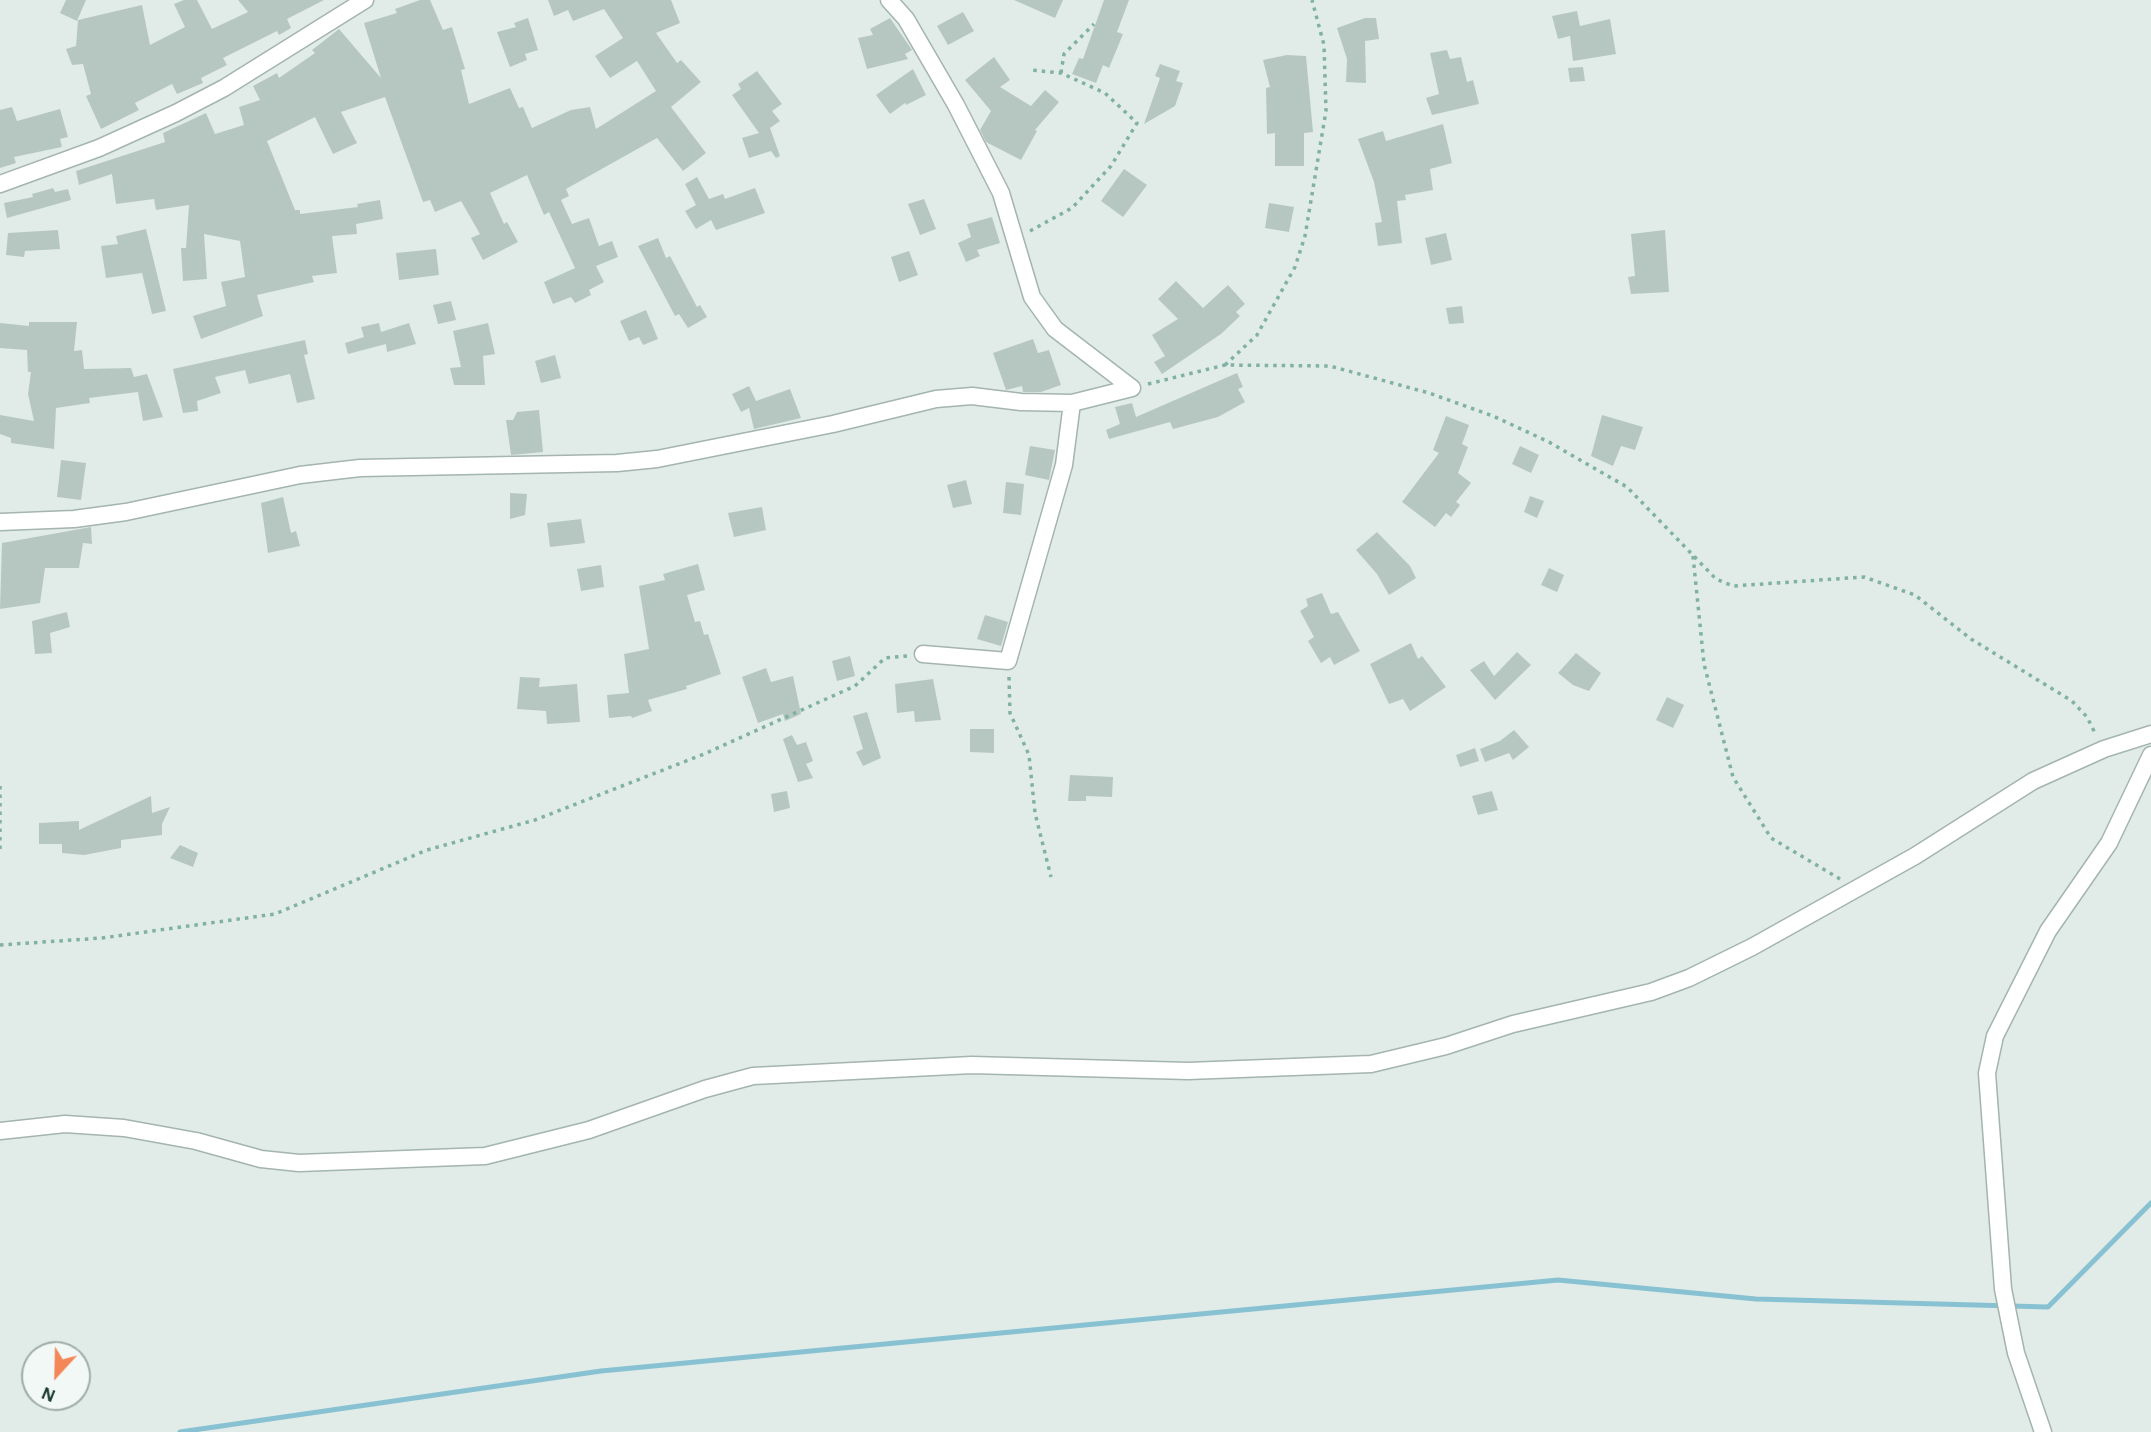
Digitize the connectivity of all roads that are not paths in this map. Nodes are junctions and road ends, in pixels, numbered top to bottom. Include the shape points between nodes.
1 (365, 0) edge
2 (889, 0) edge
3 (0, 184) edge
4 (1072, 403) junction
5 (0, 522) edge
6 (923, 654) road end
7 (2151, 734) edge
8 (2151, 755) edge
9 (0, 1131) edge
10 (2043, 1432) edge

1 - 3 street via 176,113 99,148
2 - 4 street via 906,19 1001,192 1026,281 1040,310 1076,348 1132,388
4 - 5 street via 955,397 657,459 360,468 300,475 126,512
4 - 6 street via 1064,465 1008,661
7 - 9 street via 2033,781 1856,889 1689,978 1651,992 1371,1064 1188,1071 972,1065 753,1076 705,1088 589,1130 485,1156 299,1163 261,1159 196,1140 124,1128 65,1124
8 - 10 street via 2109,843 2042,943 1994,1036 1987,1073 2003,1289 2016,1353

